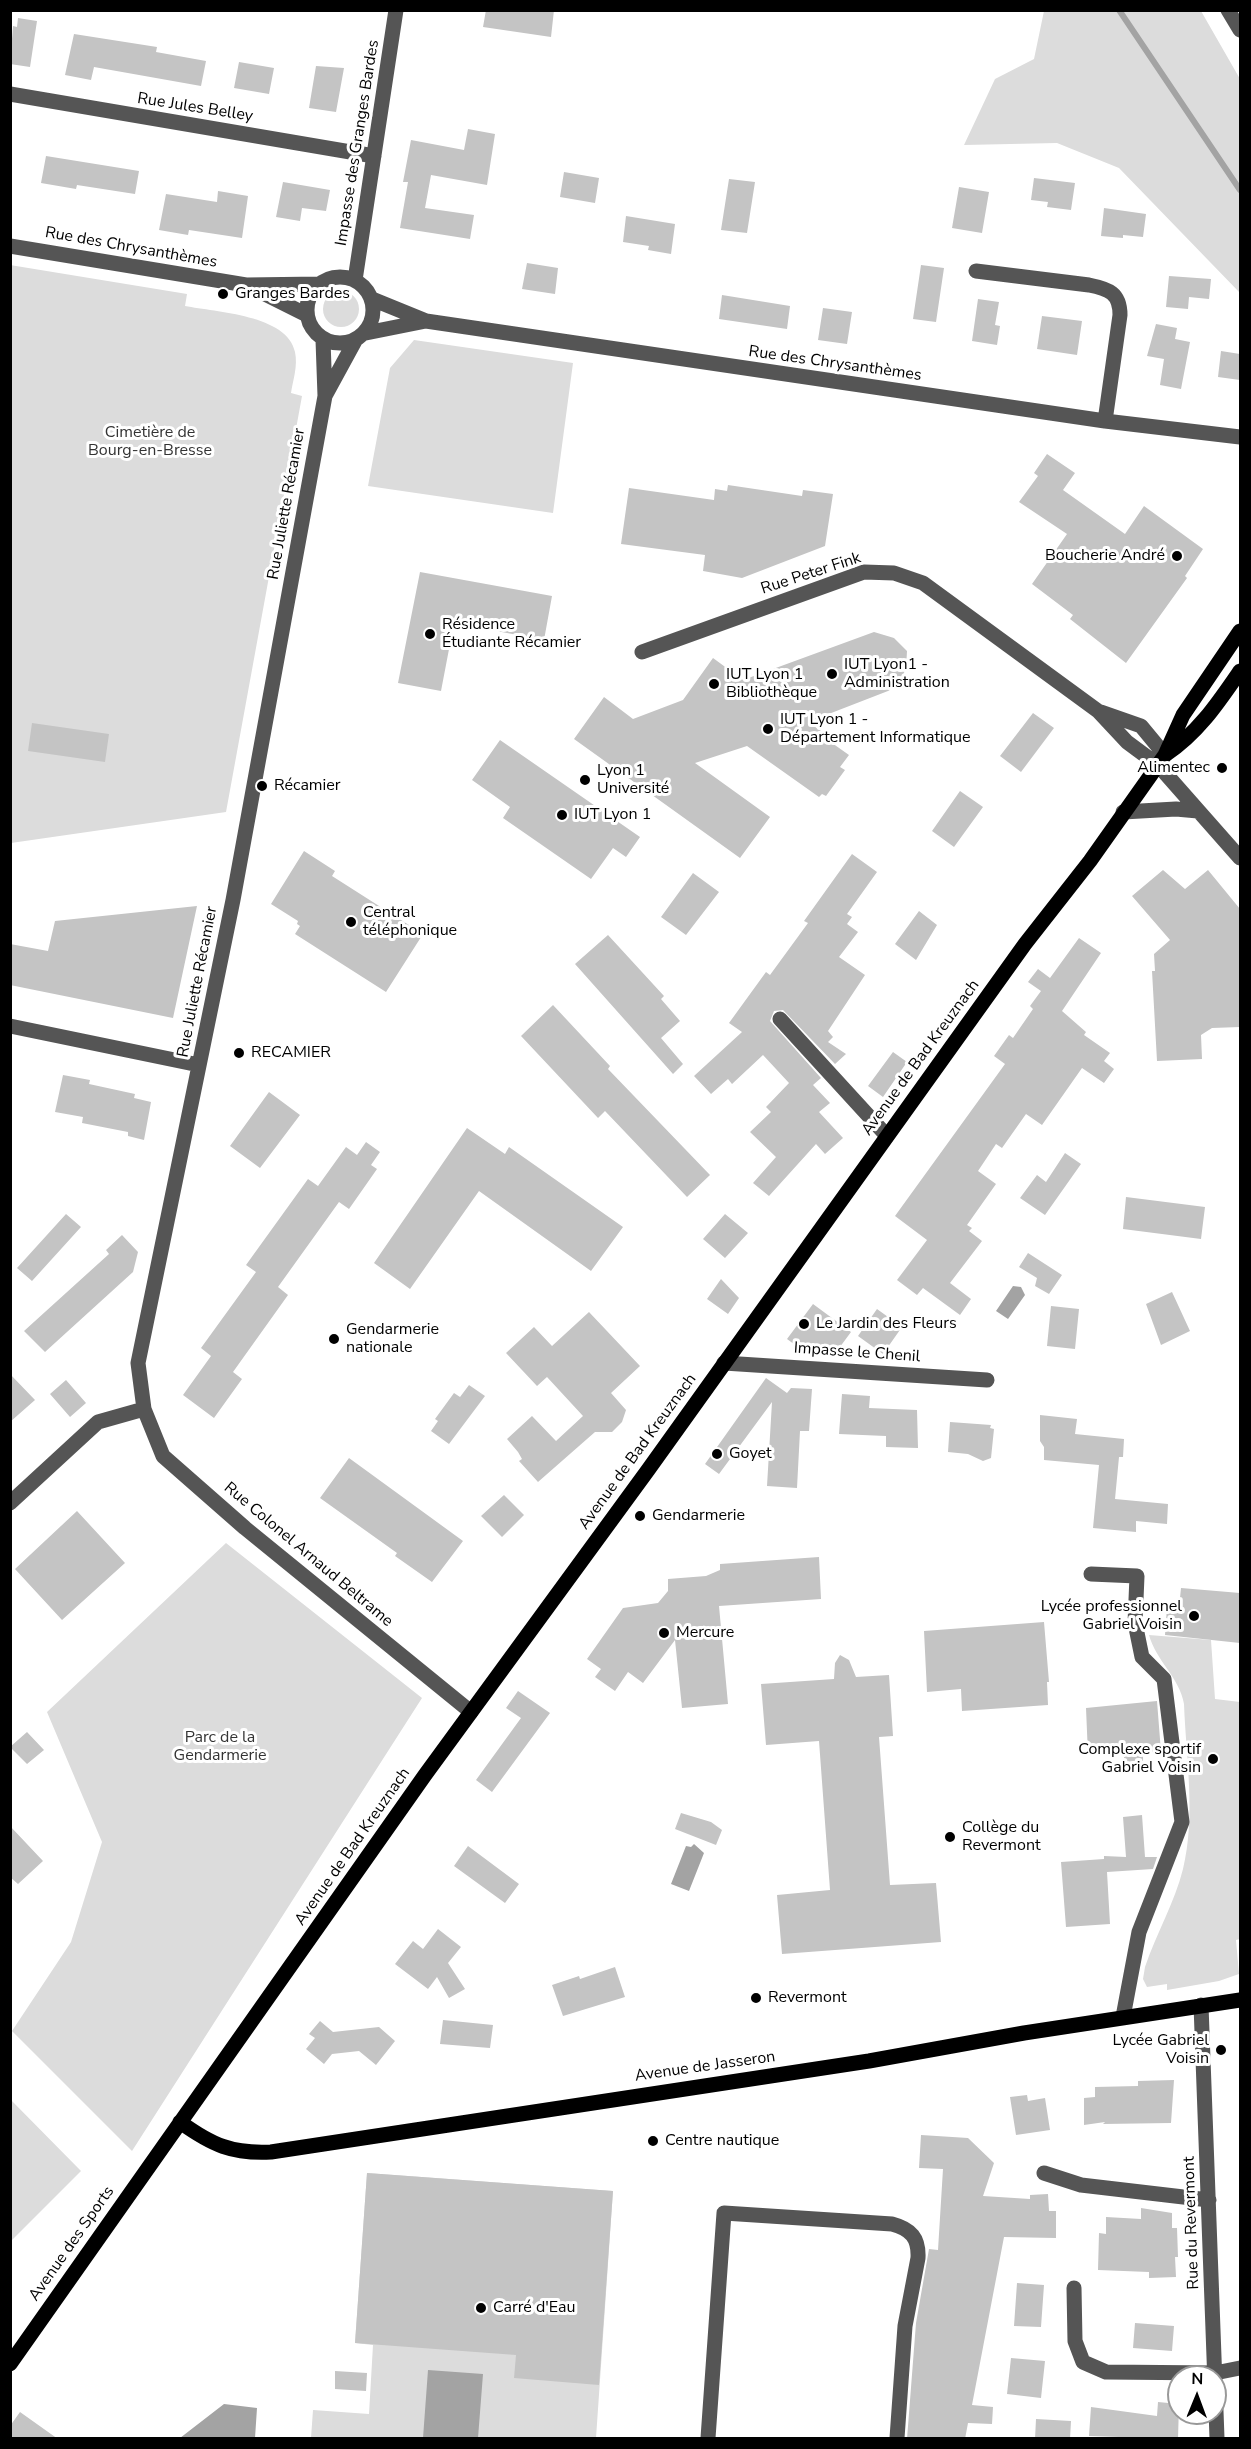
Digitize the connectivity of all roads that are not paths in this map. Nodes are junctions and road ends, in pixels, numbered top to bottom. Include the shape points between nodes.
1 (396, 10) edge
2 (1228, 10) edge
3 (1240, 30) edge
4 (10, 94) edge
5 (374, 156) junction
6 (10, 246) edge
7 (976, 271) dead end
8 (355, 280) junction
9 (320, 284) junction
10 (246, 285) junction
11 (372, 300) junction
12 (307, 315) junction
13 (426, 321) junction
14 (360, 337) junction
15 (323, 340) junction
16 (325, 396) junction
17 (1105, 421) junction
18 (1240, 437) edge
19 (1240, 631) edge
20 (642, 652) dead end
21 (1240, 670) edge
22 (1098, 711) junction
23 (1161, 760) junction
24 (1198, 811) junction
25 (1123, 812) junction
26 (1240, 858) edge
27 (780, 1019) dead end
28 (10, 1026) edge
29 (200, 1065) junction
30 (887, 1136) junction
31 (724, 1363) junction
32 (987, 1380) dead end
33 (144, 1409) junction
34 (10, 1503) edge
35 (1091, 1574) dead end
36 (471, 1712) junction
37 (1240, 2000) edge
38 (1201, 2005) junction
39 (1123, 2017) junction
40 (180, 2122) junction
41 (1044, 2173) dead end
42 (143, 2174) joint
43 (1209, 2200) junction
44 (1074, 2288) dead end
45 (10, 2364) edge
46 (1215, 2365) edge
47 (1167, 2373) edge
48 (708, 2439) edge
49 (897, 2439) edge

1 - 5 street, Impasse des Granges Bardes
2 - 3 street
4 - 5 street, Rue Jules Belley
5 - 8 street, Impasse des Granges Bardes
6 - 10 street, Rue des Chrysanthèmes
7 - 17 street via 1089,285 1116,295 1120,315
8 - 9 street via 341,277
8 - 11 street via 366,288
9 - 10 street, Rue des Chrysanthèmes
9 - 12 street via 308,302
10 - 12 street, Rue des Chrysanthèmes
11 - 13 street, Rue des Chrysanthèmes
11 - 14 street via 374,317
12 - 15 street
13 - 14 street, Rue des Chrysanthèmes
13 - 17 street, Rue des Chrysanthèmes
14 - 15 street via 339,344
14 - 16 street, Rue Juliette Récamier
15 - 16 street, Rue Juliette Récamier
16 - 29 street, Rue Juliette Récamier
17 - 18 street, Rue des Chrysanthèmes
19 - 23 main road, Avenue de Bad Kreuznach via 1183,715
20 - 22 street, Rue Peter Fink via 864,572 894,573 923,583
21 - 23 main road, Avenue de Bad Kreuznach via 1198,728
22 - 23 street, Rue Peter Fink via 1127,742
22 - 23 street, Rue Peter Fink via 1141,726
23 - 24 street
23 - 25 main road, Avenue de Bad Kreuznach
24 - 25 street
24 - 26 street
25 - 30 main road, Avenue de Bad Kreuznach
27 - 30 street
28 - 29 street
29 - 33 street, Rue Juliette Récamier via 138,1363
30 - 31 main road, Avenue de Bad Kreuznach
31 - 32 street, Impasse le Chenil
31 - 36 main road, Avenue de Bad Kreuznach
33 - 34 street via 98,1422
33 - 36 street, Rue Colonel Arnaud Beltrame via 163,1456
35 - 39 street via 1137,1576 1135,1623 1142,1657 1164,1679 1182,1822 1139,1932
36 - 40 main road, Avenue de Bad Kreuznach
37 - 38 main road, Avenue de Jasseron
38 - 39 main road, Avenue de Jasseron
38 - 43 street, Rue du Revermont
39 - 40 main road, Avenue de Jasseron via 869,2061 271,2152 230,2150 210,2143
40 - 42 main road, Avenue de Bad Kreuznach
41 - 43 street via 1081,2185
42 - 45 main road, Avenue des Sports
43 - 46 street, Rue du Revermont
44 - 47 street via 1075,2342 1083,2362 1106,2372
48 - 49 street via 724,2213 892,2224 913,2235 918,2258 905,2326

